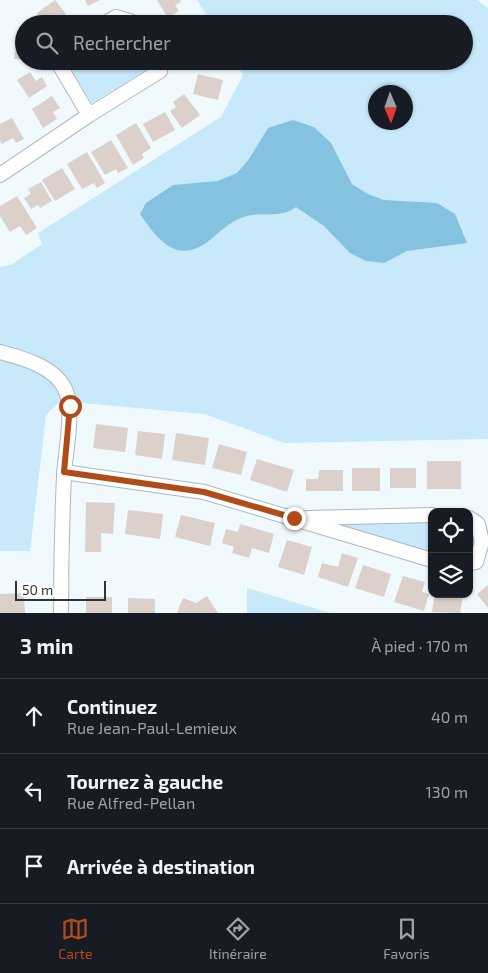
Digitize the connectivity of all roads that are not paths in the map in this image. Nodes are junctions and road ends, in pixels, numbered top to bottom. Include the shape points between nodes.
1 (62, 70) edge
2 (159, 70) edge
3 (89, 115) junction
4 (0, 175) edge
5 (0, 352) edge
6 (64, 472) junction
7 (428, 515) edge
8 (294, 518) junction
9 (473, 521) edge
10 (428, 559) edge
11 (473, 562) edge
12 (61, 613) edge

1 - 3 street
2 - 3 street
3 - 4 street
5 - 6 street via 49,371 64,388 70,406
6 - 8 street via 204,492
6 - 12 street
7 - 8 street
8 - 10 street
9 - 11 street via 478,524 482,542 476,562

